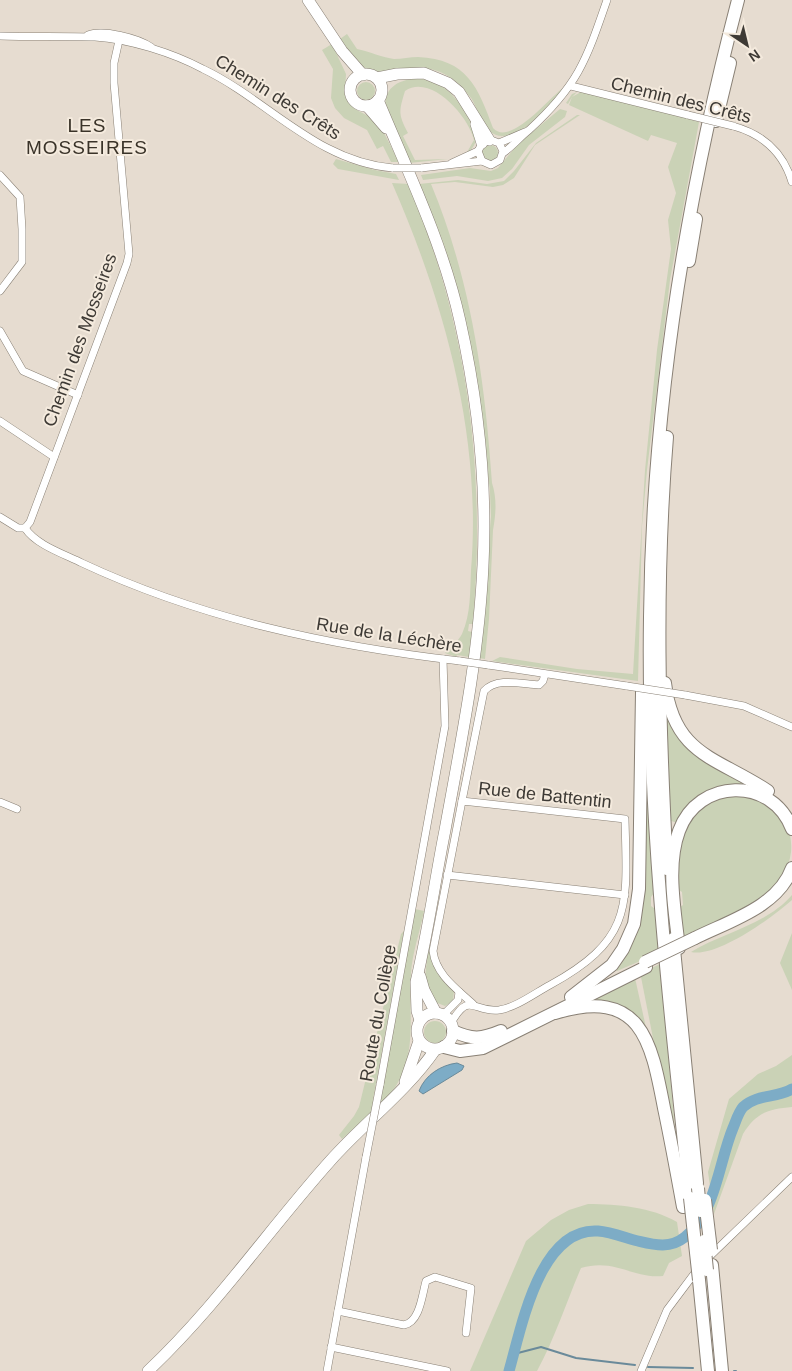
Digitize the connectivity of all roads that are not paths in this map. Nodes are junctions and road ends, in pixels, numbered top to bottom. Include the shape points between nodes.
1 (308, 0) edge
2 (607, 0) edge
3 (732, 0) edge
4 (738, 0) edge
5 (746, 0) edge
6 (0, 36) edge
7 (119, 38) junction
8 (358, 78) junction
9 (379, 83) junction
10 (571, 86) junction
11 (378, 100) junction
12 (367, 106) junction
13 (528, 130) junction
14 (389, 131) junction
15 (487, 144) junction
16 (503, 153) junction
17 (482, 161) junction
18 (447, 166) junction
19 (0, 175) edge
20 (792, 182) edge
21 (0, 291) edge
22 (0, 331) edge
23 (78, 395) junction
24 (0, 420) edge
25 (54, 457) junction
26 (0, 517) edge
27 (25, 528) junction
28 (659, 633) junction
29 (443, 659) junction
30 (545, 674) junction
31 (792, 727) edge
32 (462, 800) junction
33 (0, 802) edge
34 (17, 809) dead end
35 (792, 816) edge
36 (792, 829) edge
37 (792, 868) edge
38 (447, 875) junction
39 (792, 882) edge
40 (624, 895) junction
41 (695, 941) junction
42 (646, 965) junction
43 (419, 971) junction
44 (459, 992) junction
45 (571, 997) junction
46 (473, 1004) junction
47 (555, 1013) junction
48 (439, 1014) junction
49 (420, 1020) junction
50 (452, 1027) junction
51 (419, 1041) junction
52 (440, 1048) junction
53 (403, 1089) junction
54 (792, 1177) edge
55 (694, 1194) junction
56 (704, 1274) junction
57 (338, 1311) junction
58 (466, 1333) dead end
59 (331, 1347) junction
60 (148, 1371) edge
61 (327, 1371) edge
62 (447, 1371) edge
63 (641, 1371) edge
64 (708, 1371) edge
65 (717, 1371) edge
66 (722, 1371) edge

1 - 8 highway
2 - 10 street via 587,57
3 - 45 highway via 704,107 678,239 645,513 637,911 630,936 616,960
4 - 55 highway via 713,95 684,239 655,471 651,546 650,672 655,828 671,1015
5 - 28 highway via 704,179 679,332 664,487
6 - 7 street, Chemin des Crêts
7 - 18 street, Chemin des Crêts, bridge via 205,69 289,127 360,161 393,168
7 - 23 street, Chemin des Mosseires via 114,83 127,263
8 - 9 highway
8 - 12 highway via 350,88 353,99
9 - 11 highway
9 - 15 highway via 406,74 424,73 448,82 459,92
10 - 13 street, Chemin des Crêts via 554,108
10 - 20 street, Chemin des Crêts, bridge via 755,134 771,146
11 - 12 highway
11 - 14 highway
12 - 14 highway
13 - 15 street, Chemin des Crêts
13 - 16 street, Chemin des Crêts
14 - 43 highway via 426,212 455,302 473,393 484,501 483,564 475,655
15 - 16 street
15 - 17 street
15 - 18 street, Chemin des Crêts
16 - 17 street, Chemin des Crêts via 496,164
17 - 18 street, Chemin des Crêts
19 - 21 street via 19,196 22,221 22,262
22 - 23 street via 23,371
23 - 25 street, Chemin des Mosseires
24 - 25 street
25 - 27 street, Chemin des Mosseires
26 - 27 street, Rue de la Léchère via 18,528
27 - 29 street, Rue de la Léchère via 32,537 102,572 200,610 290,634
28 - 35 highway via 668,698 675,720 684,734 710,759 773,795
28 - 55 highway via 667,880
29 - 30 street, Rue de la Léchère, bridge
29 - 57 street, Route du Collège, bridge via 445,726
30 - 31 street, Rue de la Léchère, bridge via 744,706
30 - 32 street via 539,685 500,682 484,692
32 - 38 street, Rue de Battentin
32 - 40 street, Rue de Battentin via 625,819
33 - 34 street
36 - 55 highway via 783,812 771,800 750,791 730,789 714,793 695,806 683,821 676,840 672,863
37 - 41 highway via 781,887 767,900
38 - 40 street
38 - 44 street, Rue de Battentin via 433,951 438,968
39 - 41 highway via 781,896 761,911
40 - 46 street, Rue de Battentin via 612,937 580,968 503,1009 485,1009
41 - 42 highway, bridge
42 - 45 highway
42 - 47 highway
43 - 48 highway via 424,990
43 - 49 highway via 416,991
44 - 46 street, Rue de Battentin
44 - 48 street via 458,1000
45 - 50 highway via 484,1038 468,1038
46 - 50 street via 461,1009
47 - 52 highway via 484,1048 460,1051
47 - 55 highway via 587,1006 610,1008 632,1020 645,1037 655,1061
48 - 49 highway via 424,1016
48 - 50 highway
49 - 51 highway via 416,1030
50 - 52 highway via 452,1038
51 - 52 highway via 426,1047
51 - 53 highway
52 - 53 highway
53 - 60 highway via 332,1159 208,1311
54 - 63 street via 682,1287 667,1310
55 - 56 highway, bridge
55 - 56 highway, bridge
56 - 64 highway via 701,1302
56 - 65 highway
56 - 66 highway
57 - 58 street via 410,1324 415,1320 426,1282 435,1277 471,1288
57 - 59 street, Route du Collège
59 - 61 street, Route du Collège
59 - 62 street

